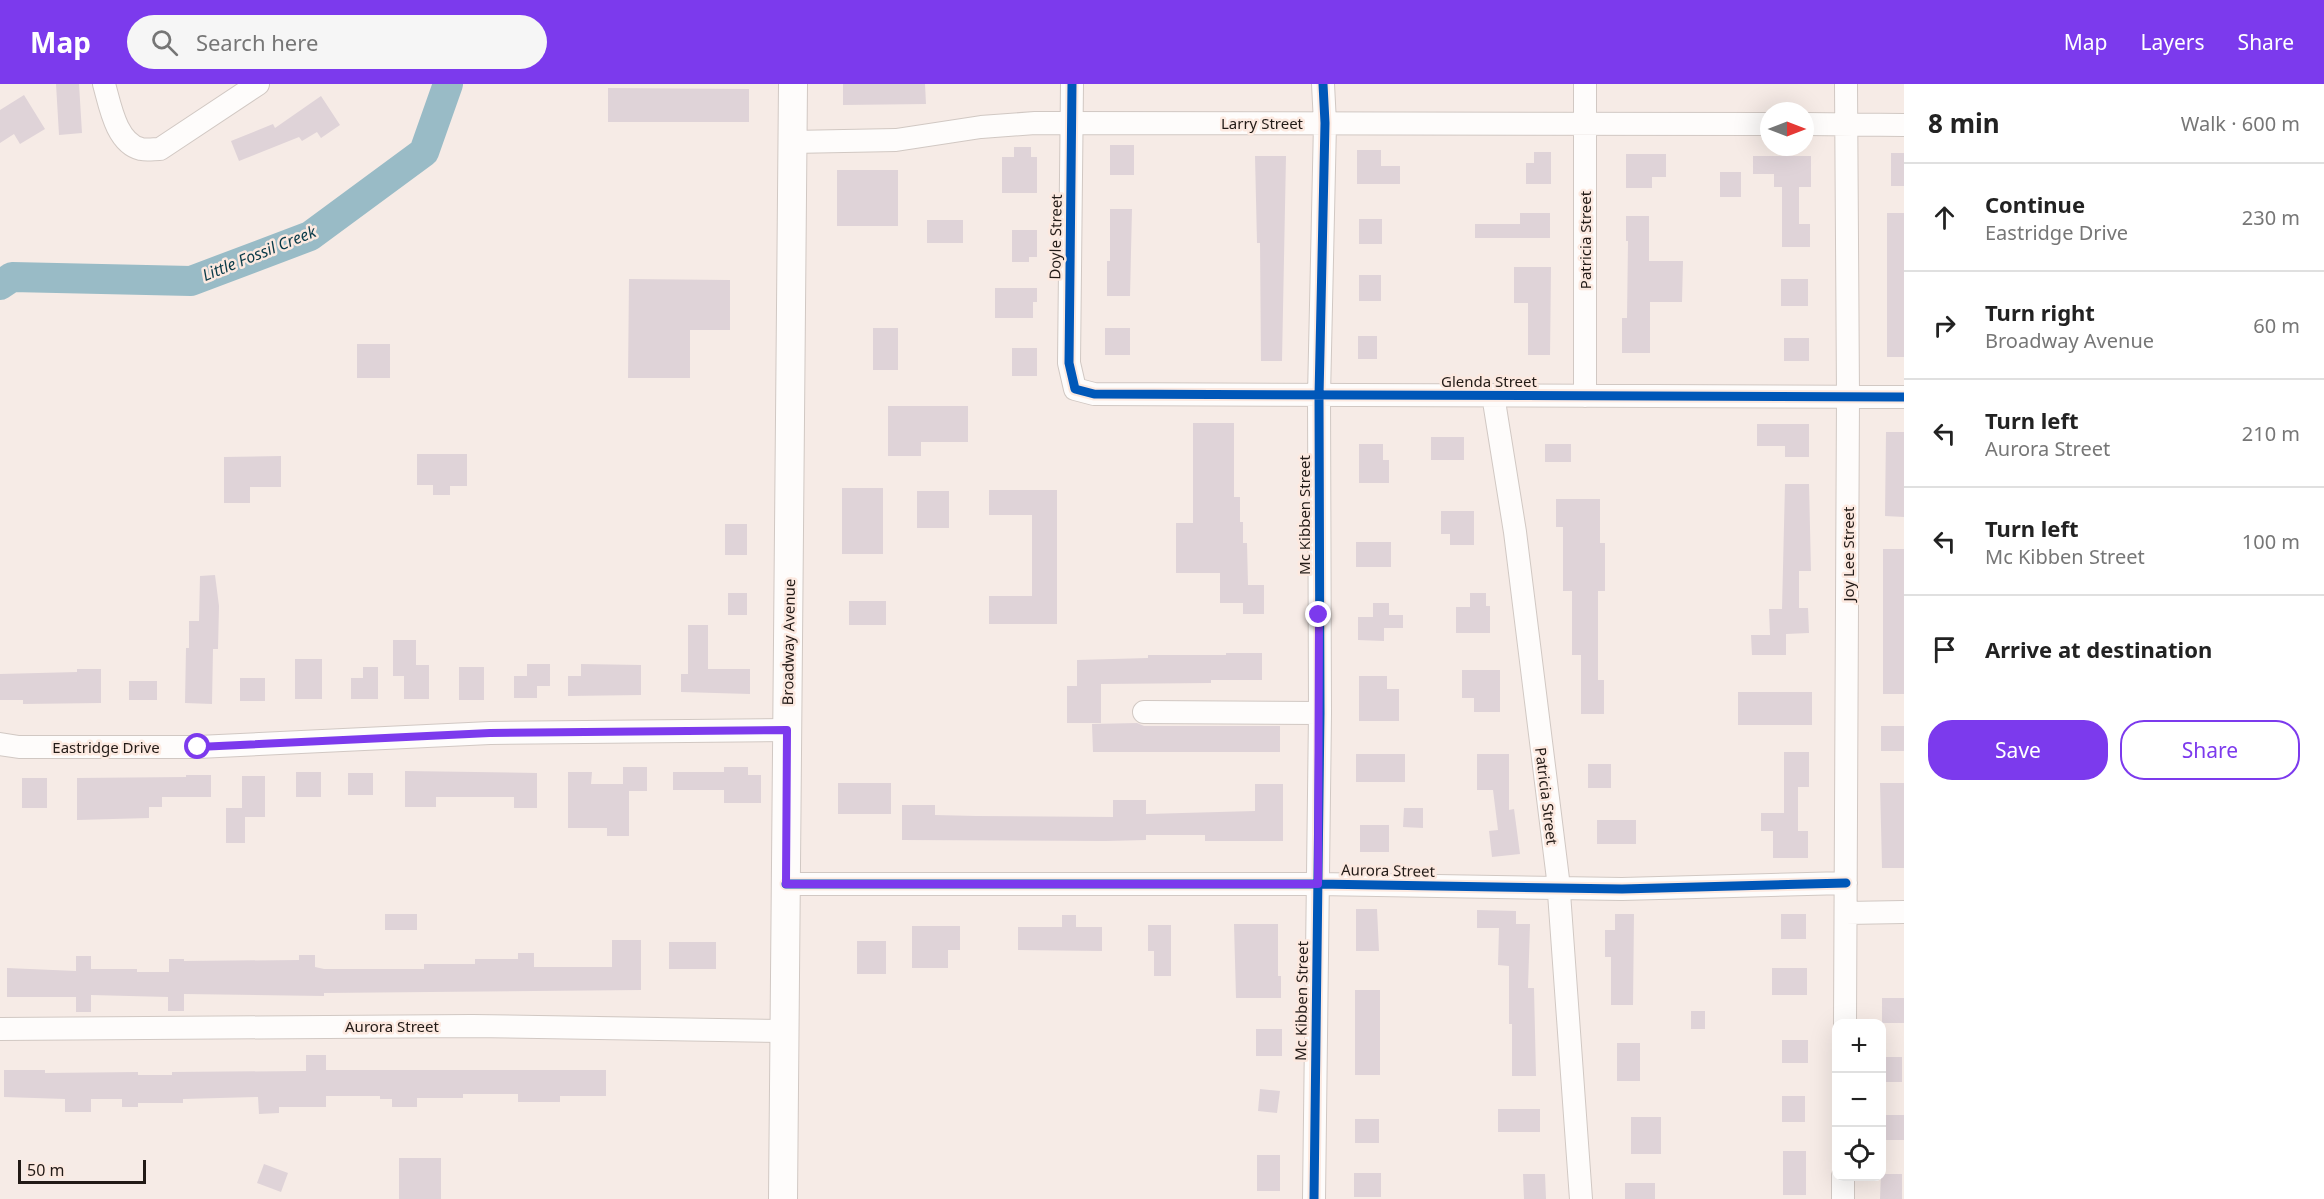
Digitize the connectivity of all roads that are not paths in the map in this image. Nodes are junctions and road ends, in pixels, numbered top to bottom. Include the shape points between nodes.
1 (104, 84) edge
2 (258, 84) edge
3 (793, 84) edge
4 (1072, 84) edge
5 (1323, 84) edge
6 (1585, 84) edge
7 (1846, 84) edge
8 (1071, 123) junction
9 (1325, 123) junction
10 (1585, 123) junction
11 (1760, 124) edge
12 (1814, 124) edge
13 (1846, 124) junction
14 (1904, 125) edge
15 (792, 142) junction
16 (1075, 389) joint
17 (1493, 395) junction
18 (1319, 396) junction
19 (1585, 396) junction
20 (1848, 396) junction
21 (1904, 397) edge
22 (1144, 712) dead end
23 (1320, 713) junction
24 (787, 730) junction
25 (0, 744) edge
26 (1846, 883) junction
27 (786, 884) junction
28 (1318, 884) junction
29 (1558, 887) junction
30 (1904, 912) edge
31 (1846, 913) junction
32 (1845, 1019) edge
33 (0, 1029) edge
34 (784, 1031) junction
35 (1843, 1181) edge
36 (783, 1199) edge
37 (1314, 1199) edge
38 (1581, 1199) edge
39 (1843, 1199) edge

1 - 2 street via 123,136 142,149 160,149
3 - 15 main road, Broadway Avenue
4 - 8 street, Doyle Street
5 - 9 street, Mc Kibben Street
6 - 10 street, Patricia Street
7 - 13 street, Joy Lee Street
8 - 9 street, Larry Street
8 - 15 street, Larry Street via 981,128 896,140
8 - 16 street, Doyle Street via 1069,363
9 - 10 street, Larry Street
9 - 18 street, Mc Kibben Street
10 - 11 street, Larry Street
10 - 19 street, Patricia Street
12 - 13 street
13 - 14 street
13 - 20 street, Joy Lee Street
15 - 24 main road, Broadway Avenue
16 - 18 street, Glenda Street via 1094,394
17 - 18 street, Glenda Street
17 - 19 street, Glenda Street
17 - 29 street, Patricia Street via 1515,532
18 - 23 street, Mc Kibben Street
19 - 20 street, Glenda Street
20 - 21 street, Glenda Street
20 - 26 street, Joy Lee Street
22 - 23 street
23 - 28 street, Mc Kibben Street
24 - 25 street, Eastridge Drive via 490,733 198,747
24 - 27 main road, Broadway Avenue
26 - 29 street, Aurora Street
26 - 31 street, Joy Lee Street
27 - 28 street, Aurora Street
27 - 34 main road, Broadway Avenue
28 - 29 street, Aurora Street
28 - 37 street, Mc Kibben Street
29 - 38 street, Patricia Street
30 - 31 street
31 - 32 street, Joy Lee Street
33 - 34 street, Aurora Street via 472,1026
34 - 36 main road, Broadway Avenue
35 - 39 street

